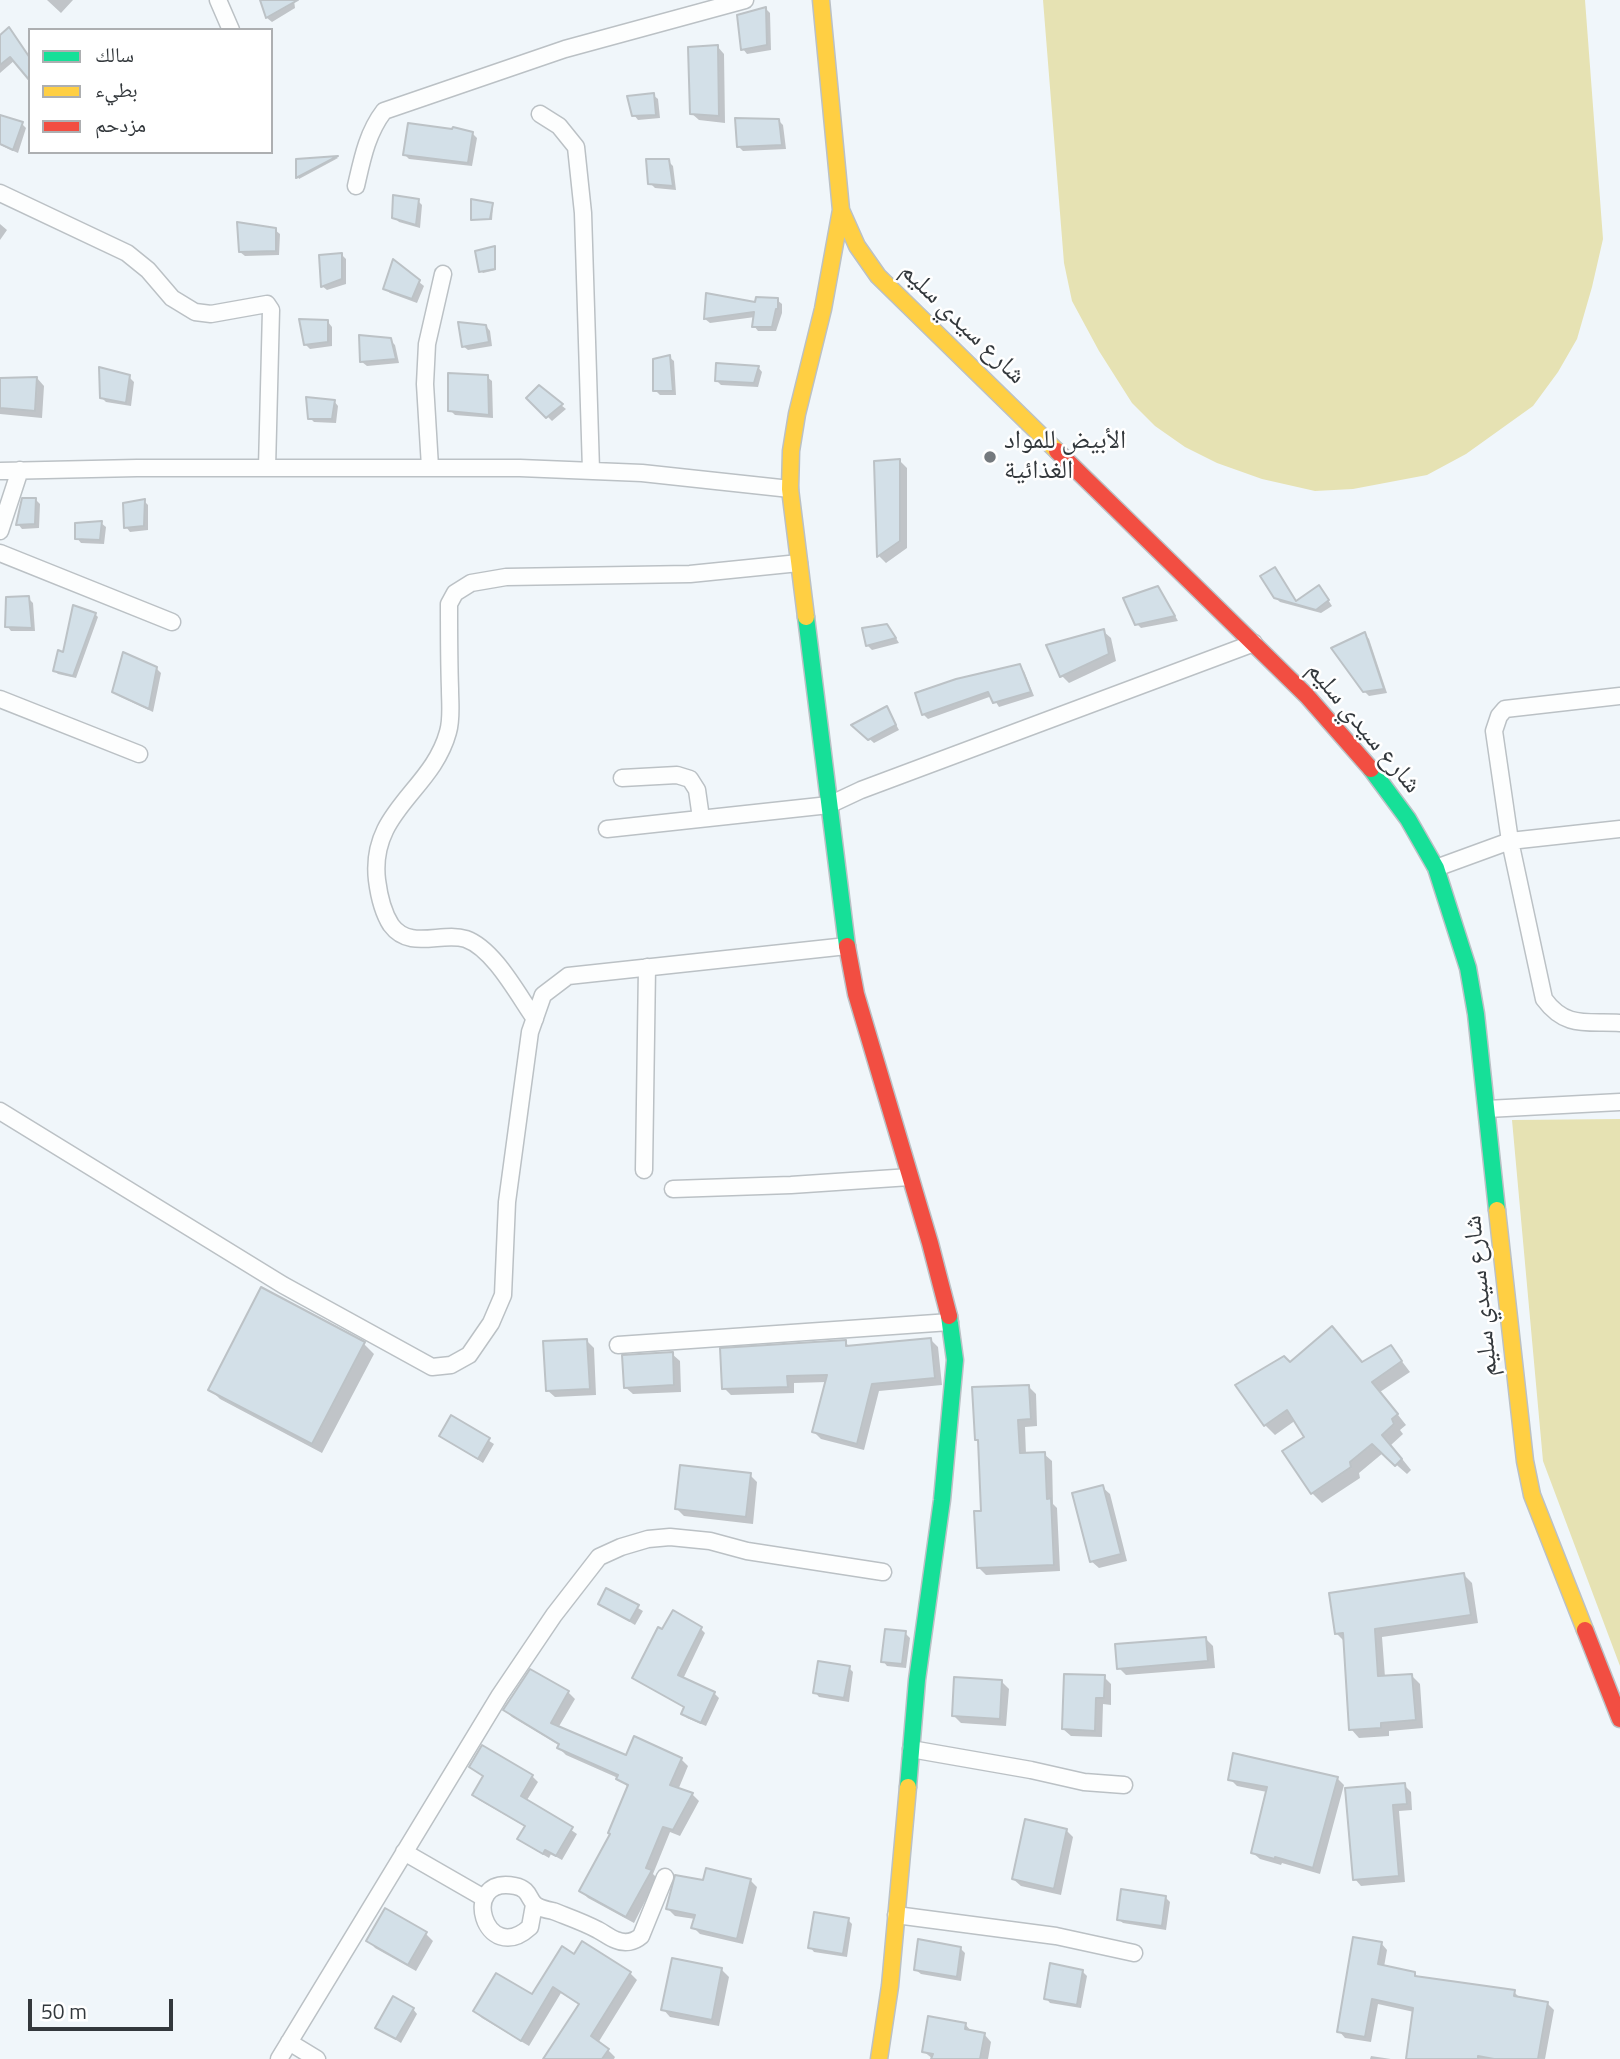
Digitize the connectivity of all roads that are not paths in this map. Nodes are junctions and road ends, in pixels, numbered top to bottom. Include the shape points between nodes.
1 (218, 0) edge
2 (745, 0) edge
3 (821, 0) edge
4 (230, 28) edge
5 (541, 114) dead end
6 (356, 186) dead end
7 (0, 193) edge
8 (841, 210) junction
9 (443, 274) dead end
10 (430, 467) junction
11 (267, 468) junction
12 (20, 470) junction
13 (591, 470) junction
14 (0, 471) edge
15 (790, 489) junction
16 (0, 531) edge
17 (0, 553) edge
18 (799, 563) junction
19 (172, 622) dead end
20 (1254, 643) junction
21 (1620, 696) edge
22 (0, 699) edge
23 (139, 754) dead end
24 (622, 778) dead end
25 (829, 805) junction
26 (701, 818) junction
27 (607, 829) dead end
28 (1620, 829) edge
29 (1510, 841) junction
30 (1436, 868) junction
31 (847, 946) junction
32 (647, 967) junction
33 (535, 1019) junction
34 (1620, 1023) edge
35 (1620, 1102) edge
36 (1487, 1109) junction
37 (0, 1111) edge
38 (644, 1170) dead end
39 (910, 1177) junction
40 (673, 1189) dead end
41 (950, 1322) junction
42 (618, 1345) dead end
43 (883, 1572) dead end
44 (1620, 1719) edge
45 (911, 1749) junction
46 (1124, 1785) dead end
47 (404, 1852) junction
48 (665, 1877) dead end
49 (485, 1898) junction
50 (534, 1905) junction
51 (896, 1915) junction
52 (1134, 1953) dead end
53 (289, 2042) junction
54 (279, 2059) edge
55 (317, 2059) edge
56 (879, 2059) edge

1 - 4 street
2 - 6 street via 565,49 384,111 375,123
3 - 8 main road, شارع سيدي سليم
5 - 13 street via 559,126 576,147 583,213
7 - 11 street via 127,253 172,298 195,312 211,314 267,304 271,310
8 - 15 main road via 830,283 791,446
8 - 20 main road, شارع سيدي سليم via 857,246 878,276
9 - 10 street via 427,344
10 - 11 street
10 - 13 street
11 - 12 street
12 - 14 street
12 - 16 street
13 - 15 street
15 - 18 main road
17 - 19 street
18 - 25 main road
18 - 33 street via 690,574 506,577 471,583 455,593 449,604 450,729 431,769 381,836 376,871 379,901 391,924 408,937 465,939 487,952
20 - 25 street
20 - 30 main road, شارع سيدي سليم via 1358,752 1408,819
21 - 29 street via 1505,709 1499,716 1494,731
22 - 23 street
24 - 26 street via 677,775 690,779 697,790
25 - 26 street
25 - 31 main road
26 - 27 street
28 - 29 street
29 - 30 street
29 - 34 street via 1544,999 1567,1021
30 - 36 main road, شارع سيدي سليم via 1468,968
31 - 32 street
31 - 39 main road via 856,994
32 - 33 street via 568,976 543,995
32 - 38 street
33 - 37 street via 507,1202 503,1295 491,1323 469,1354 451,1364 432,1367 283,1285
35 - 36 street
36 - 44 main road, شارع سيدي سليم via 1532,1496
39 - 40 street
39 - 41 main road
41 - 42 street
41 - 45 main road via 956,1360 953,1401
43 - 47 street via 670,1537 648,1539 599,1558 500,1695
45 - 46 street via 1084,1782
45 - 51 main road
47 - 49 street
47 - 53 street
48 - 50 street via 641,1936 632,1941 616,1940
49 - 50 street via 496,1888 514,1886 527,1891
49 - 50 street via 484,1921 494,1933 504,1936 530,1927
51 - 52 street via 1056,1937
51 - 56 main road
53 - 54 street
53 - 55 street

